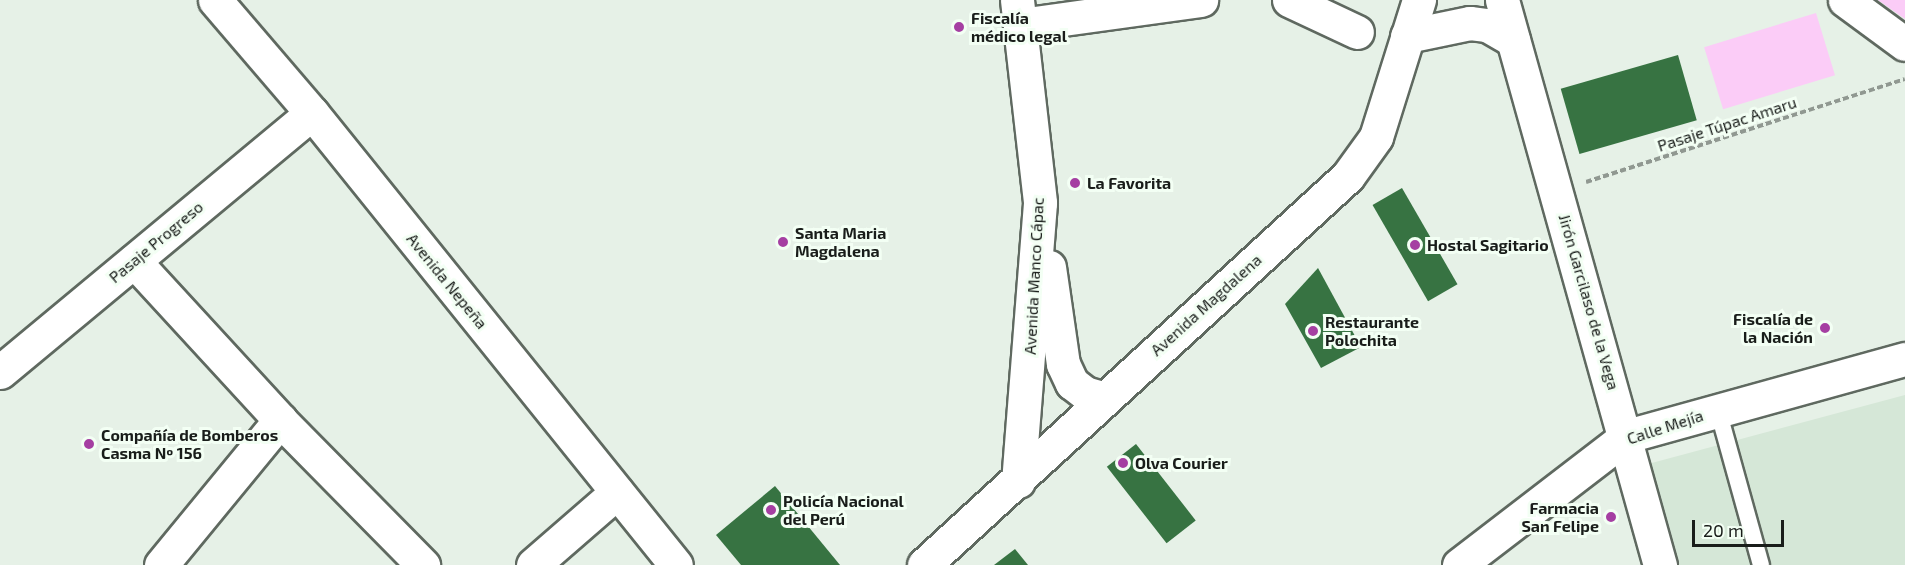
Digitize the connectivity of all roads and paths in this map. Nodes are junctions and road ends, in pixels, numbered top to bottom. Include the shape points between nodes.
1 (215, 0) edge
2 (1201, 0) edge
3 (1289, 0) edge
4 (1419, 0) edge
5 (1502, 0) edge
6 (1845, 0) edge
7 (1018, 13) edge
8 (1357, 32) dead end
9 (1407, 36) junction
10 (1513, 40) junction
11 (1905, 44) edge
12 (1905, 79) edge
13 (312, 113) junction
14 (1557, 191) junction
15 (1040, 203) junction
16 (134, 261) junction
17 (1905, 358) edge
18 (0, 372) edge
19 (1103, 398) junction
20 (1718, 410) junction
21 (280, 420) junction
22 (1627, 436) junction
23 (1018, 481) junction
24 (617, 492) junction
25 (161, 565) edge
26 (423, 565) edge
27 (533, 565) edge
28 (676, 565) edge
29 (924, 565) edge
30 (1459, 565) edge
31 (1660, 565) edge
32 (1761, 565) edge

1 - 13 main road, Avenida Nepeña
2 - 7 main road
3 - 8 main road
4 - 9 main road, Avenida Magdalena
5 - 10 main road, Jirón Garcilaso de la Vega
6 - 11 main road
7 - 15 main road, Avenida Manco Cápac
9 - 10 main road via 1470,23 1487,25
9 - 19 main road, Avenida Magdalena via 1376,137 1348,176
10 - 14 main road, Jirón Garcilaso de la Vega
12 - 14 path, Pasaje Túpac Amaru
13 - 16 main road, Pasaje Progreso
13 - 24 main road, Avenida Nepeña
14 - 22 main road, Jirón Garcilaso de la Vega
15 - 19 main road via 1062,364 1072,383
15 - 23 main road, Avenida Manco Cápac
16 - 18 main road, Pasaje Progreso
16 - 21 main road
17 - 20 main road, Calle Mejía
19 - 23 main road, Avenida Magdalena
20 - 22 main road, Calle Mejía
20 - 32 lane
21 - 25 main road
21 - 26 main road
22 - 30 main road, Calle Mejía
22 - 31 main road, Jirón Garcilaso de la Vega
23 - 29 main road, Avenida Magdalena
24 - 27 main road
24 - 28 main road, Avenida Nepeña

